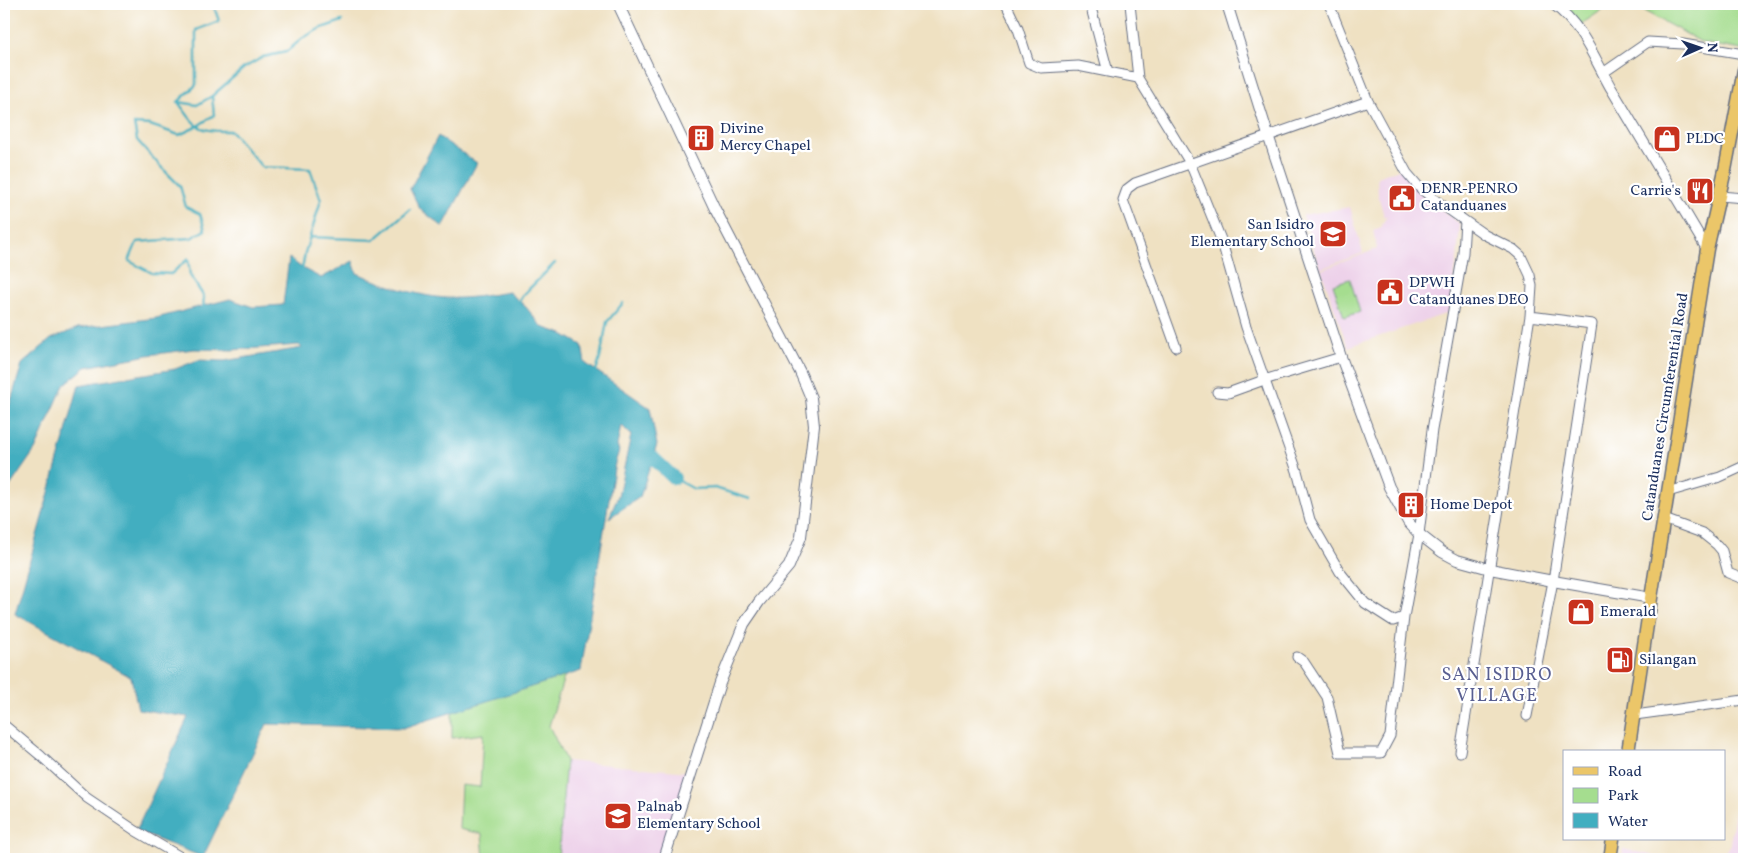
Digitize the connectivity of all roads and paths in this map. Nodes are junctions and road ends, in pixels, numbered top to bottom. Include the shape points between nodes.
1 (618, 4) edge
2 (1006, 4) edge
3 (1090, 4) edge
4 (1130, 4) edge
5 (1227, 4) edge
6 (1329, 4) edge
7 (1553, 4) edge
8 (1744, 54) edge
9 (1744, 70) edge
10 (1108, 72) junction
11 (1603, 73) junction
12 (1138, 78) junction
13 (1368, 101) junction
14 (1268, 135) junction
15 (1190, 164) junction
16 (1720, 196) junction
17 (1744, 198) edge
18 (1465, 221) junction
19 (1708, 249) junction
20 (1530, 316) junction
21 (1176, 347) dead end
22 (1341, 358) junction
23 (1264, 380) junction
24 (1216, 392) dead end
25 (1744, 466) edge
26 (1668, 492) junction
27 (1664, 520) junction
28 (1419, 534) junction
29 (1490, 569) junction
30 (1743, 579) edge
31 (1553, 581) junction
32 (1651, 598) junction
33 (1404, 617) junction
34 (1297, 656) dead end
35 (1744, 700) edge
36 (1635, 715) junction
37 (1527, 716) dead end
38 (4, 725) edge
39 (1628, 750) edge
40 (1460, 752) dead end
41 (1613, 840) edge
42 (184, 859) edge
43 (664, 859) edge
44 (1610, 859) edge

1 - 43 street via 715,209 800,372 811,398 814,426 801,537 789,566 744,624 720,683
2 - 10 street via 1030,64 1041,68 1078,66
3 - 10 street
4 - 12 street
5 - 14 street
6 - 13 street
7 - 11 street via 1564,12 1586,40
8 - 11 street via 1648,42
9 - 16 main road, Catanduanes Circumferential Road
10 - 12 street
11 - 19 street
12 - 15 street
13 - 14 street
13 - 18 street via 1407,173 1431,197
14 - 15 street
14 - 22 street
15 - 21 street via 1135,183 1127,189 1123,200
15 - 23 street via 1222,242
16 - 17 street
16 - 19 main road, Catanduanes Circumferential Road
18 - 20 street via 1521,256 1532,286
18 - 28 street via 1463,254 1432,430
19 - 26 main road, Catanduanes Circumferential Road
20 - 29 street
20 - 31 street via 1592,324
22 - 23 street
22 - 28 street via 1389,486 1408,522
23 - 24 street via 1228,393
23 - 33 street via 1297,471 1310,520 1340,572 1365,603 1393,621
25 - 26 street
26 - 27 main road, Catanduanes Circumferential Road
27 - 30 street via 1702,533 1722,551 1728,573
27 - 32 main road, Catanduanes Circumferential Road
28 - 29 street via 1458,560
28 - 33 street
29 - 31 street
29 - 40 street
31 - 32 street
31 - 37 street
32 - 36 main road, Catanduanes Circumferential Road
33 - 34 street via 1390,736 1381,754 1340,753 1327,697
35 - 36 street
36 - 39 main road, Catanduanes Circumferential Road
38 - 42 street via 87,798
41 - 44 main road

